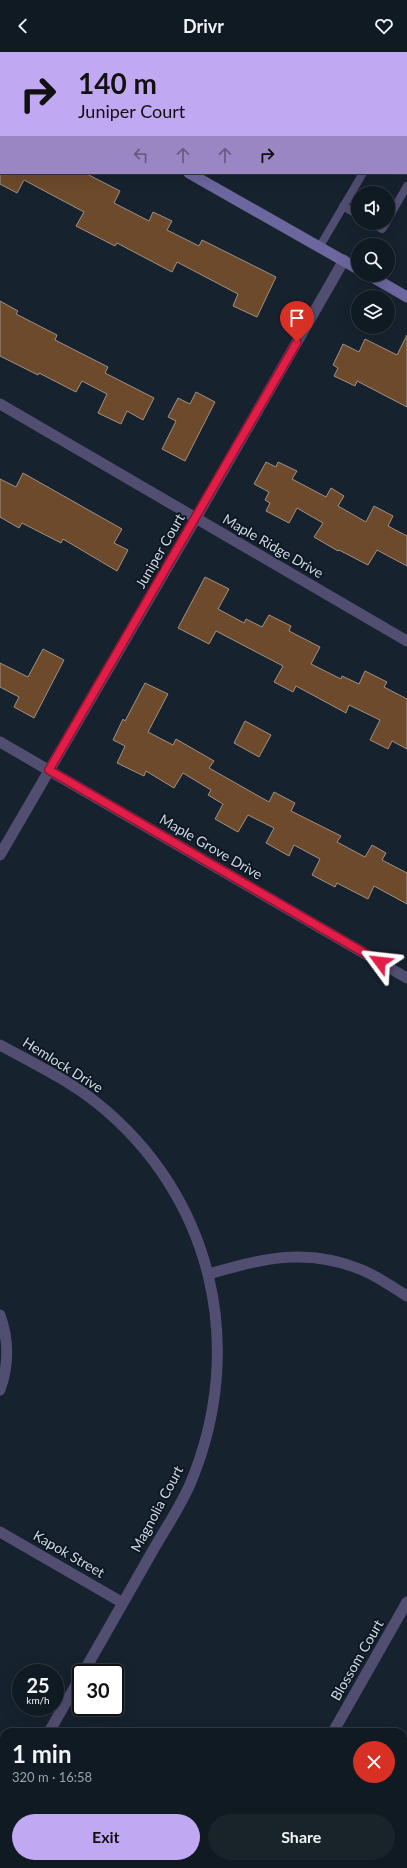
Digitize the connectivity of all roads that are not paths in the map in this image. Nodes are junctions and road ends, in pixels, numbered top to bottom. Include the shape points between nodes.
1 (192, 174) edge
2 (362, 174) edge
3 (407, 186) edge
4 (343, 206) junction
5 (395, 207) edge
6 (351, 211) edge
7 (320, 246) junction
8 (344, 260) junction
9 (351, 264) edge
10 (381, 282) edge
11 (407, 297) edge
12 (0, 404) edge
13 (196, 518) junction
14 (407, 641) edge
15 (0, 742) edge
16 (49, 770) junction
17 (0, 855) edge
18 (407, 978) edge
19 (0, 1045) edge
20 (209, 1274) junction
21 (407, 1296) edge
22 (0, 1315) edge
23 (0, 1390) edge
24 (0, 1532) edge
25 (407, 1602) edge
26 (123, 1603) junction
27 (88, 1664) edge
28 (72, 1692) edge
29 (51, 1728) edge
30 (335, 1728) edge

1 - 7 main road
2 - 4 lane
3 - 5 lane
4 - 6 lane
4 - 7 lane
7 - 8 main road
8 - 9 main road
8 - 13 street, Juniper Court
10 - 11 main road
12 - 13 street, Maple Ridge Drive
13 - 14 street, Maple Ridge Drive
13 - 16 street, Juniper Court
15 - 16 street, Maple Grove Drive
16 - 17 street, Juniper Court
16 - 18 street, Maple Grove Drive
19 - 20 street, Hemlock Drive via 78,1089 119,1123 142,1148 167,1180 188,1215
20 - 21 street via 279,1256 309,1257 363,1270
20 - 26 street, Magnolia Court via 218,1337 217,1381 203,1451 184,1496
22 - 23 street via 7,1341 5,1374
24 - 26 street, Kapok Street
25 - 30 street, Blossom Court
26 - 27 street, Magnolia Court
28 - 29 street

